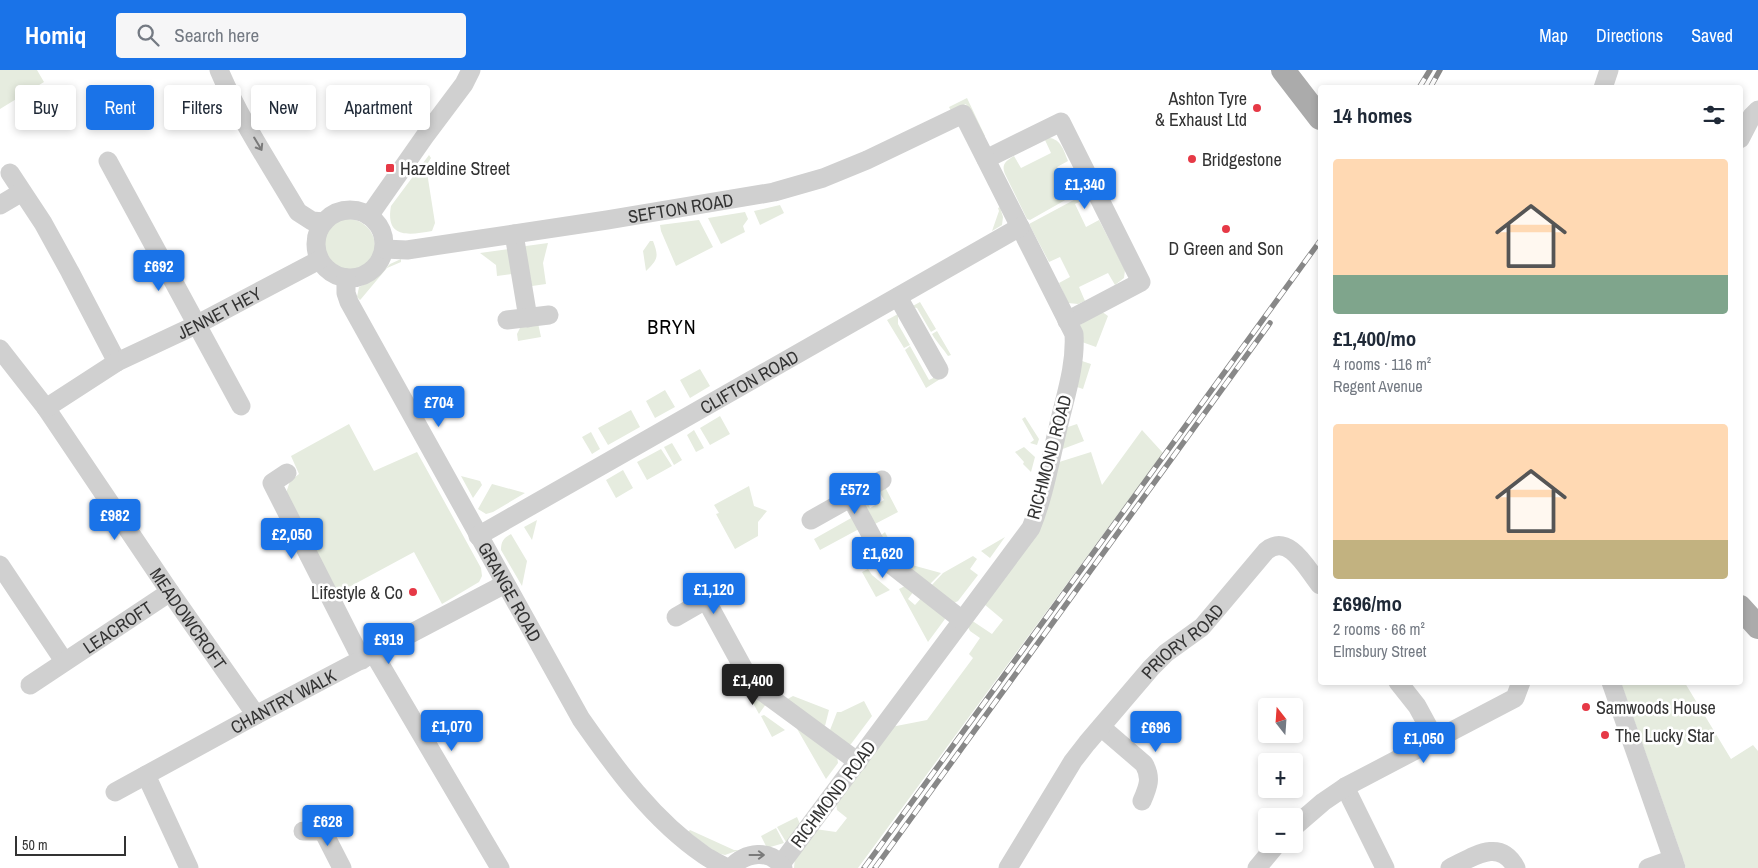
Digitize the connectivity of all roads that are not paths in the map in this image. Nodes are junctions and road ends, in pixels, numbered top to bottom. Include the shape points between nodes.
1 (219, 70) edge
2 (471, 70) edge
3 (1283, 70) edge
4 (1609, 70) edge
5 (1604, 85) edge
6 (1758, 110) edge
7 (963, 114) joint
8 (1318, 115) edge
9 (1743, 133) edge
10 (986, 158) junction
11 (108, 161) dead end
12 (10, 173) dead end
13 (22, 192) junction
14 (0, 205) edge
15 (369, 216) junction
16 (324, 222) junction
17 (1020, 226) junction
18 (514, 234) junction
19 (384, 249) junction
20 (319, 260) junction
21 (346, 278) junction
22 (898, 297) junction
23 (549, 315) dead end
24 (528, 318) junction
25 (507, 320) dead end
26 (1067, 321) junction
27 (196, 324) junction
28 (0, 349) edge
29 (116, 362) junction
30 (939, 370) dead end
31 (241, 406) dead end
32 (46, 408) junction
33 (287, 473) dead end
34 (882, 480) dead end
35 (851, 498) junction
36 (811, 520) dead end
37 (478, 536) junction
38 (0, 565) edge
39 (1318, 582) edge
40 (735, 583) dead end
41 (505, 584) junction
42 (170, 592) junction
43 (706, 600) junction
44 (1743, 610) edge
45 (676, 617) dead end
46 (962, 620) junction
47 (1758, 627) edge
48 (368, 657) junction
49 (64, 661) junction
50 (30, 685) dead end
51 (1400, 685) edge
52 (1520, 685) edge
53 (1611, 685) edge
54 (256, 715) junction
55 (1101, 727) junction
56 (1435, 739) junction
57 (858, 762) junction
58 (146, 775) junction
59 (1345, 787) junction
60 (116, 792) dead end
61 (1142, 801) dead end
62 (1303, 819) edge
63 (303, 831) dead end
64 (1270, 853) edge
65 (1675, 863) edge
66 (782, 866) edge
67 (189, 868) edge
68 (342, 868) edge
69 (500, 868) edge
70 (728, 868) edge
71 (732, 868) edge
72 (1008, 868) edge
73 (1257, 868) edge
74 (1385, 868) edge
75 (1450, 868) edge
76 (1516, 868) edge
77 (1648, 868) edge

1 -> 16 street via 298,212 312,221
2 - 15 street
3 - 8 main road
4 - 5 street
6 - 9 street
7 - 10 street, RICHMOND ROAD
7 - 18 street, SEFTON ROAD via 867,160 823,178 774,192
10 - 17 street, RICHMOND ROAD
10 - 26 street via 1061,122 1141,282
11 - 27 street
12 - 13 street
13 - 14 street
13 - 29 street via 70,272
15 - 16 street via 355,210 340,211
15 - 19 street via 382,230
16 - 20 street via 315,244
17 - 22 street, CLIFTON ROAD
17 - 26 street, RICHMOND ROAD
18 - 19 street, SEFTON ROAD via 407,250
18 - 24 street
19 - 21 street via 375,268 357,278
20 - 21 street via 335,276
20 - 27 street, JENNET HEY
21 - 37 street, GRANGE ROAD via 349,302
22 - 30 street
22 - 37 street, CLIFTON ROAD
23 - 24 street
24 - 25 street
26 - 46 street, RICHMOND ROAD via 1074,334 1075,353 1038,510 1031,528
27 - 29 street, JENNET HEY
27 - 31 street
28 - 32 street, MEADOWCROFT
29 - 32 street, JENNET HEY
32 - 42 street, MEADOWCROFT
33 - 48 street via 272,483
34 - 35 street
35 - 36 street
35 - 46 street via 884,559
37 - 41 street, GRANGE ROAD
38 - 49 street, LEACROFT
39 - 55 street, PRIORY ROAD via 1292,549 1278,545 1271,547 1202,627 1151,668
40 - 43 street
41 - 48 street, CHANTRY WALK
41 - 70 street, GRANGE ROAD via 581,719 604,753 667,824 704,855
42 - 49 street, LEACROFT
42 - 54 street, MEADOWCROFT
43 - 45 street
43 - 57 street via 752,684
44 - 47 main road
46 - 57 street, RICHMOND ROAD
48 - 54 street, CHANTRY WALK
48 - 69 street
49 - 50 street, LEACROFT
51 - 56 street via 1417,706
52 - 56 street via 1515,698
53 - 65 street
54 - 58 street, CHANTRY WALK
55 - 61 street via 1144,764 1149,780
55 - 72 street, PRIORY ROAD via 1073,761
56 - 59 street
57 - 66 street, RICHMOND ROAD
58 - 60 street, CHANTRY WALK
58 - 67 street
59 - 62 street
59 - 74 street
63 - 68 street via 328,825
64 - 73 street
65 - 77 street
71 -> 66 street via 745,856 754,854 764,854
75 - 76 street via 1493,850 1504,853

